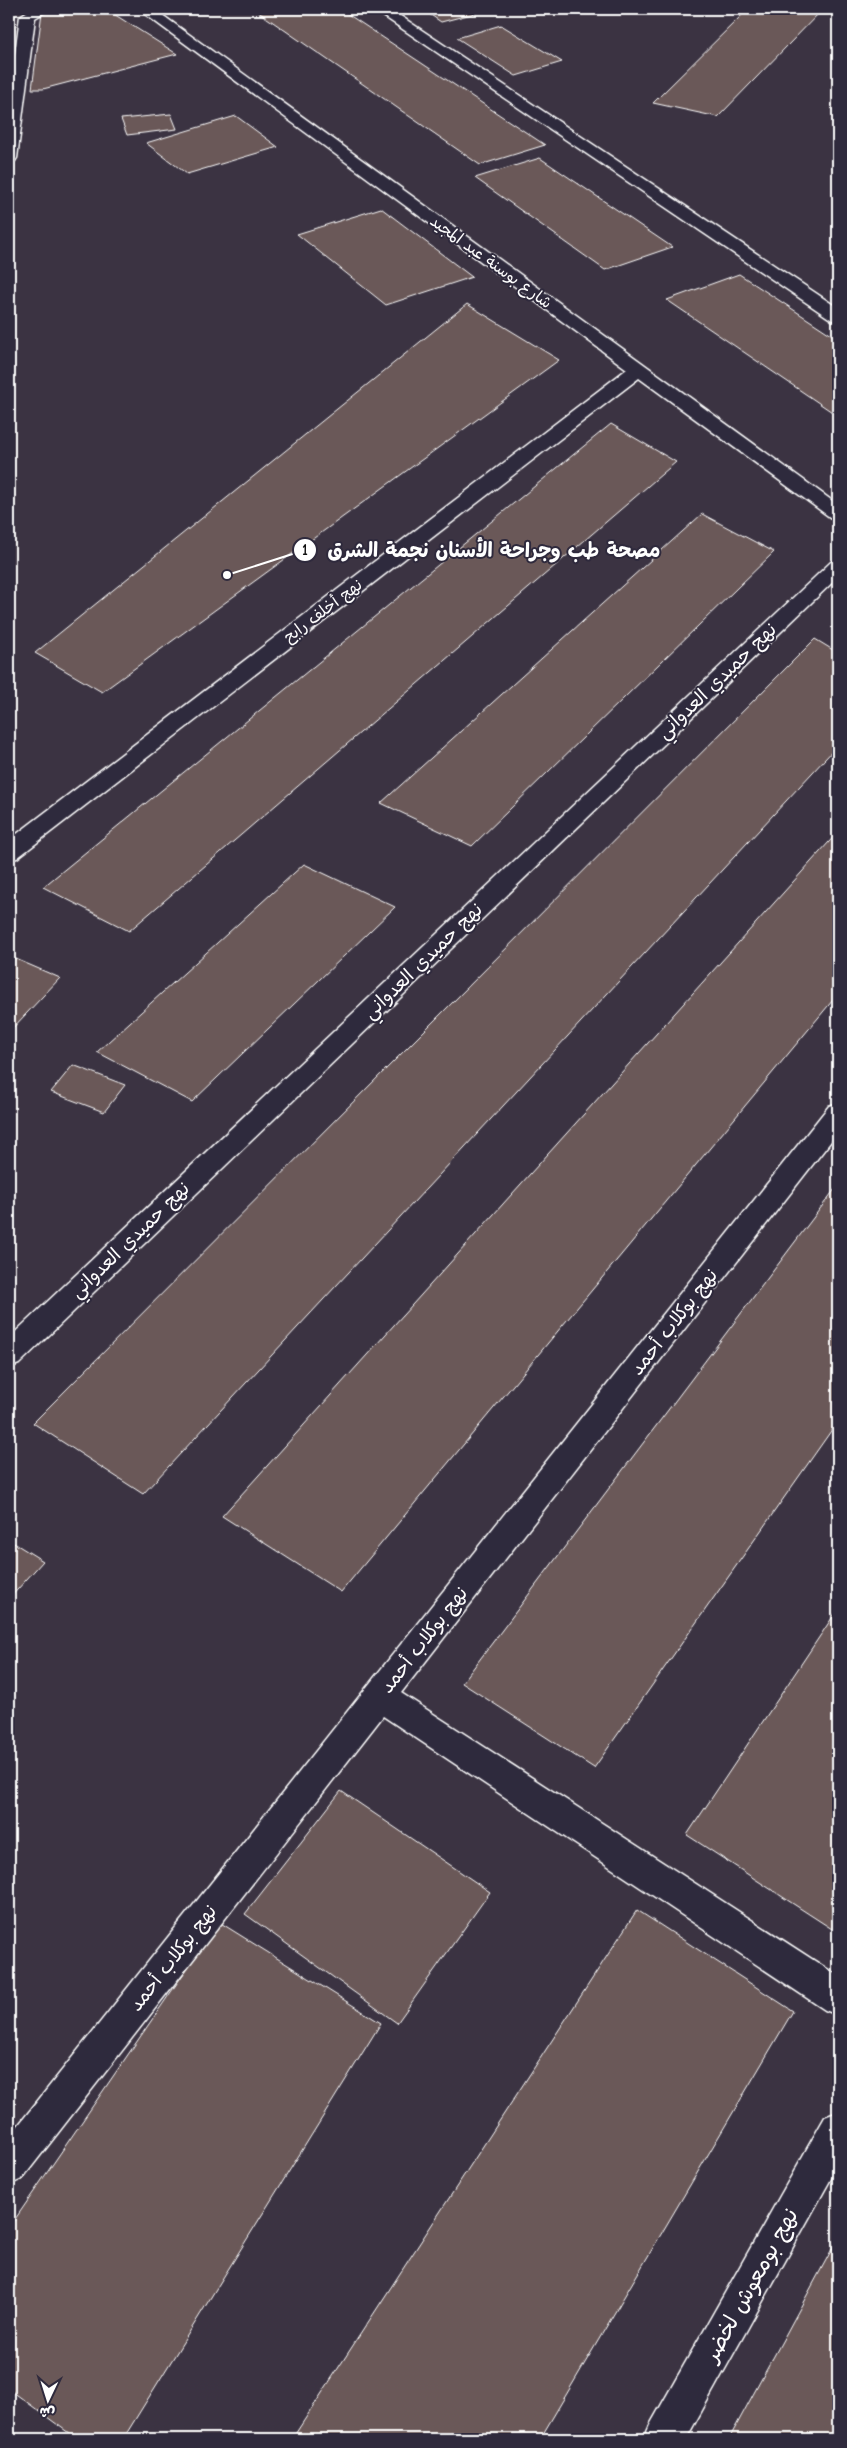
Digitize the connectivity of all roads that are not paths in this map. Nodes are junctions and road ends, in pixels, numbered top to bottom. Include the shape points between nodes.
1 (43, 9) edge
2 (145, 9) edge
3 (380, 9) edge
4 (9, 158) edge
5 (838, 316) edge
6 (638, 369) junction
7 (838, 514) edge
8 (838, 566) edge
9 (9, 852) edge
10 (838, 1113) edge
11 (9, 1356) edge
12 (380, 1696) junction
13 (838, 1997) edge
14 (838, 2130) edge
15 (9, 2166) edge
16 (664, 2439) edge

1 - 4 street via 28,16
2 - 6 street, شارع بوسنة عبد المجيد
3 - 5 street
6 - 7 street, شارع بوسنة عبد المجيد
6 - 9 street, نهج أخلف رابح
8 - 11 street, نهج حميدي العدواني
10 - 12 street, نهج بوكلاب أحمد
12 - 13 street
12 - 15 street, نهج بوكلاب أحمد
14 - 16 street, نهج بومعوش لخضر

